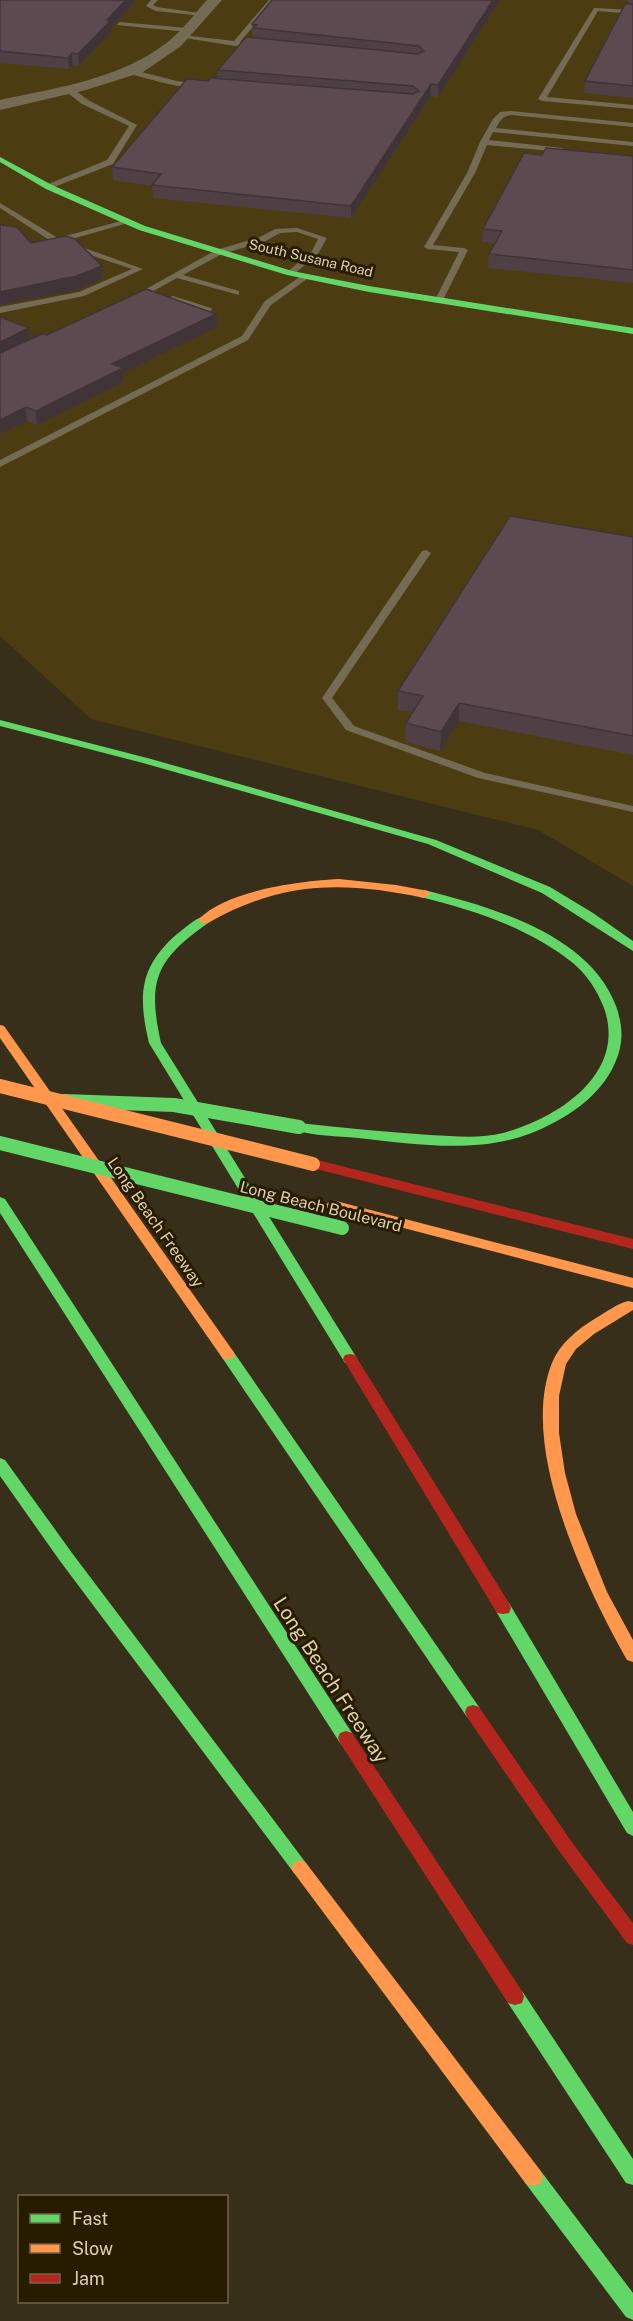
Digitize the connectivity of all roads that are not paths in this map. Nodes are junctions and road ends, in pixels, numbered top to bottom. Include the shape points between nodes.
1 (155, 0) edge
2 (215, 0) edge
3 (273, 0) edge
4 (633, 12) edge
5 (202, 14) junction
6 (119, 24) edge
7 (185, 34) junction
8 (236, 44) junction
9 (267, 47) edge
10 (129, 71) junction
11 (213, 86) edge
12 (68, 89) junction
13 (0, 105) edge
14 (633, 107) edge
15 (633, 125) edge
16 (491, 130) junction
17 (484, 142) junction
18 (633, 144) edge
19 (576, 152) edge
20 (3, 164) edge
21 (49, 187) junction
22 (0, 205) edge
23 (125, 221) junction
24 (57, 241) junction
25 (219, 252) junction
26 (290, 273) junction
27 (177, 276) junction
28 (307, 276) junction
29 (148, 292) junction
30 (236, 293) dead end
31 (158, 295) edge
32 (168, 298) edge
33 (439, 300) junction
34 (126, 302) edge
35 (0, 310) edge
36 (208, 310) edge
37 (633, 331) edge
38 (0, 464) edge
39 (426, 553) dead end
40 (0, 723) edge
41 (633, 809) edge
42 (633, 947) edge
43 (0, 1029) edge
44 (0, 1086) edge
45 (64, 1101) junction
46 (0, 1143) edge
47 (107, 1156) dead end
48 (81, 1162) junction
49 (219, 1176) dead end
50 (264, 1188) dead end
51 (0, 1202) edge
52 (326, 1204) dead end
53 (348, 1230) dead end
54 (633, 1244) edge
55 (633, 1283) edge
56 (607, 1300) dead end
57 (631, 1307) edge
58 (0, 1464) edge
59 (633, 1655) edge
60 (633, 1828) edge
61 (633, 1936) edge
62 (633, 2176) edge
63 (633, 2310) edge

1 - 5 lane via 149,6
2 - 5 street
3 - 8 lane
4 - 14 lane via 596,9 542,99
5 - 7 street
6 - 7 lane
7 - 8 lane
7 - 10 street
8 - 9 lane
10 - 11 lane via 177,83
10 - 12 street
12 - 13 street
12 - 21 lane via 85,102 133,125 110,162
15 - 16 lane via 512,113 503,114
16 - 17 lane
16 - 18 lane
17 - 19 lane
17 - 33 lane via 429,247 464,250
20 - 21 main road, South Susana Road
21 - 23 main road, South Susana Road
22 - 24 lane
23 - 24 lane
23 - 25 main road, South Susana Road
24 - 35 lane via 139,269 81,294
25 - 26 main road, South Susana Road
25 - 26 lane via 278,231 297,230 323,238 315,252
25 - 27 lane
26 - 28 main road, South Susana Road
27 - 29 lane
27 - 30 lane
28 - 33 main road, South Susana Road
28 - 38 lane via 268,303 245,338
29 - 31 lane
29 - 34 lane
32 - 36 lane
33 - 37 main road, South Susana Road
39 - 41 lane via 327,698 350,728 482,776
40 - 42 main road via 432,842 546,890
43 - 61 main road, Long Beach Freeway via 565,1845
44 - 45 main road, bridge
45 - 54 main road, bridge
45 - 60 main road, bridge via 174,1105 299,1127 412,1139 480,1141 515,1133 572,1105 611,1064 617,1042 614,1017 608,997 593,976 548,940 488,910 414,891 338,882 270,892 208,916 161,956 148,978 145,999 155,1043 501,1604
46 - 48 main road, Long Beach Boulevard, bridge
47 - 48 main road
48 - 53 main road, Long Beach Boulevard, bridge
49 - 50 main road
51 - 62 main road, Long Beach Freeway via 334,1722
52 - 55 main road
56 - 57 main road
57 - 59 main road via 574,1340 558,1365 551,1395 554,1449 569,1510 590,1573 618,1633
58 - 63 main road via 73,1567

